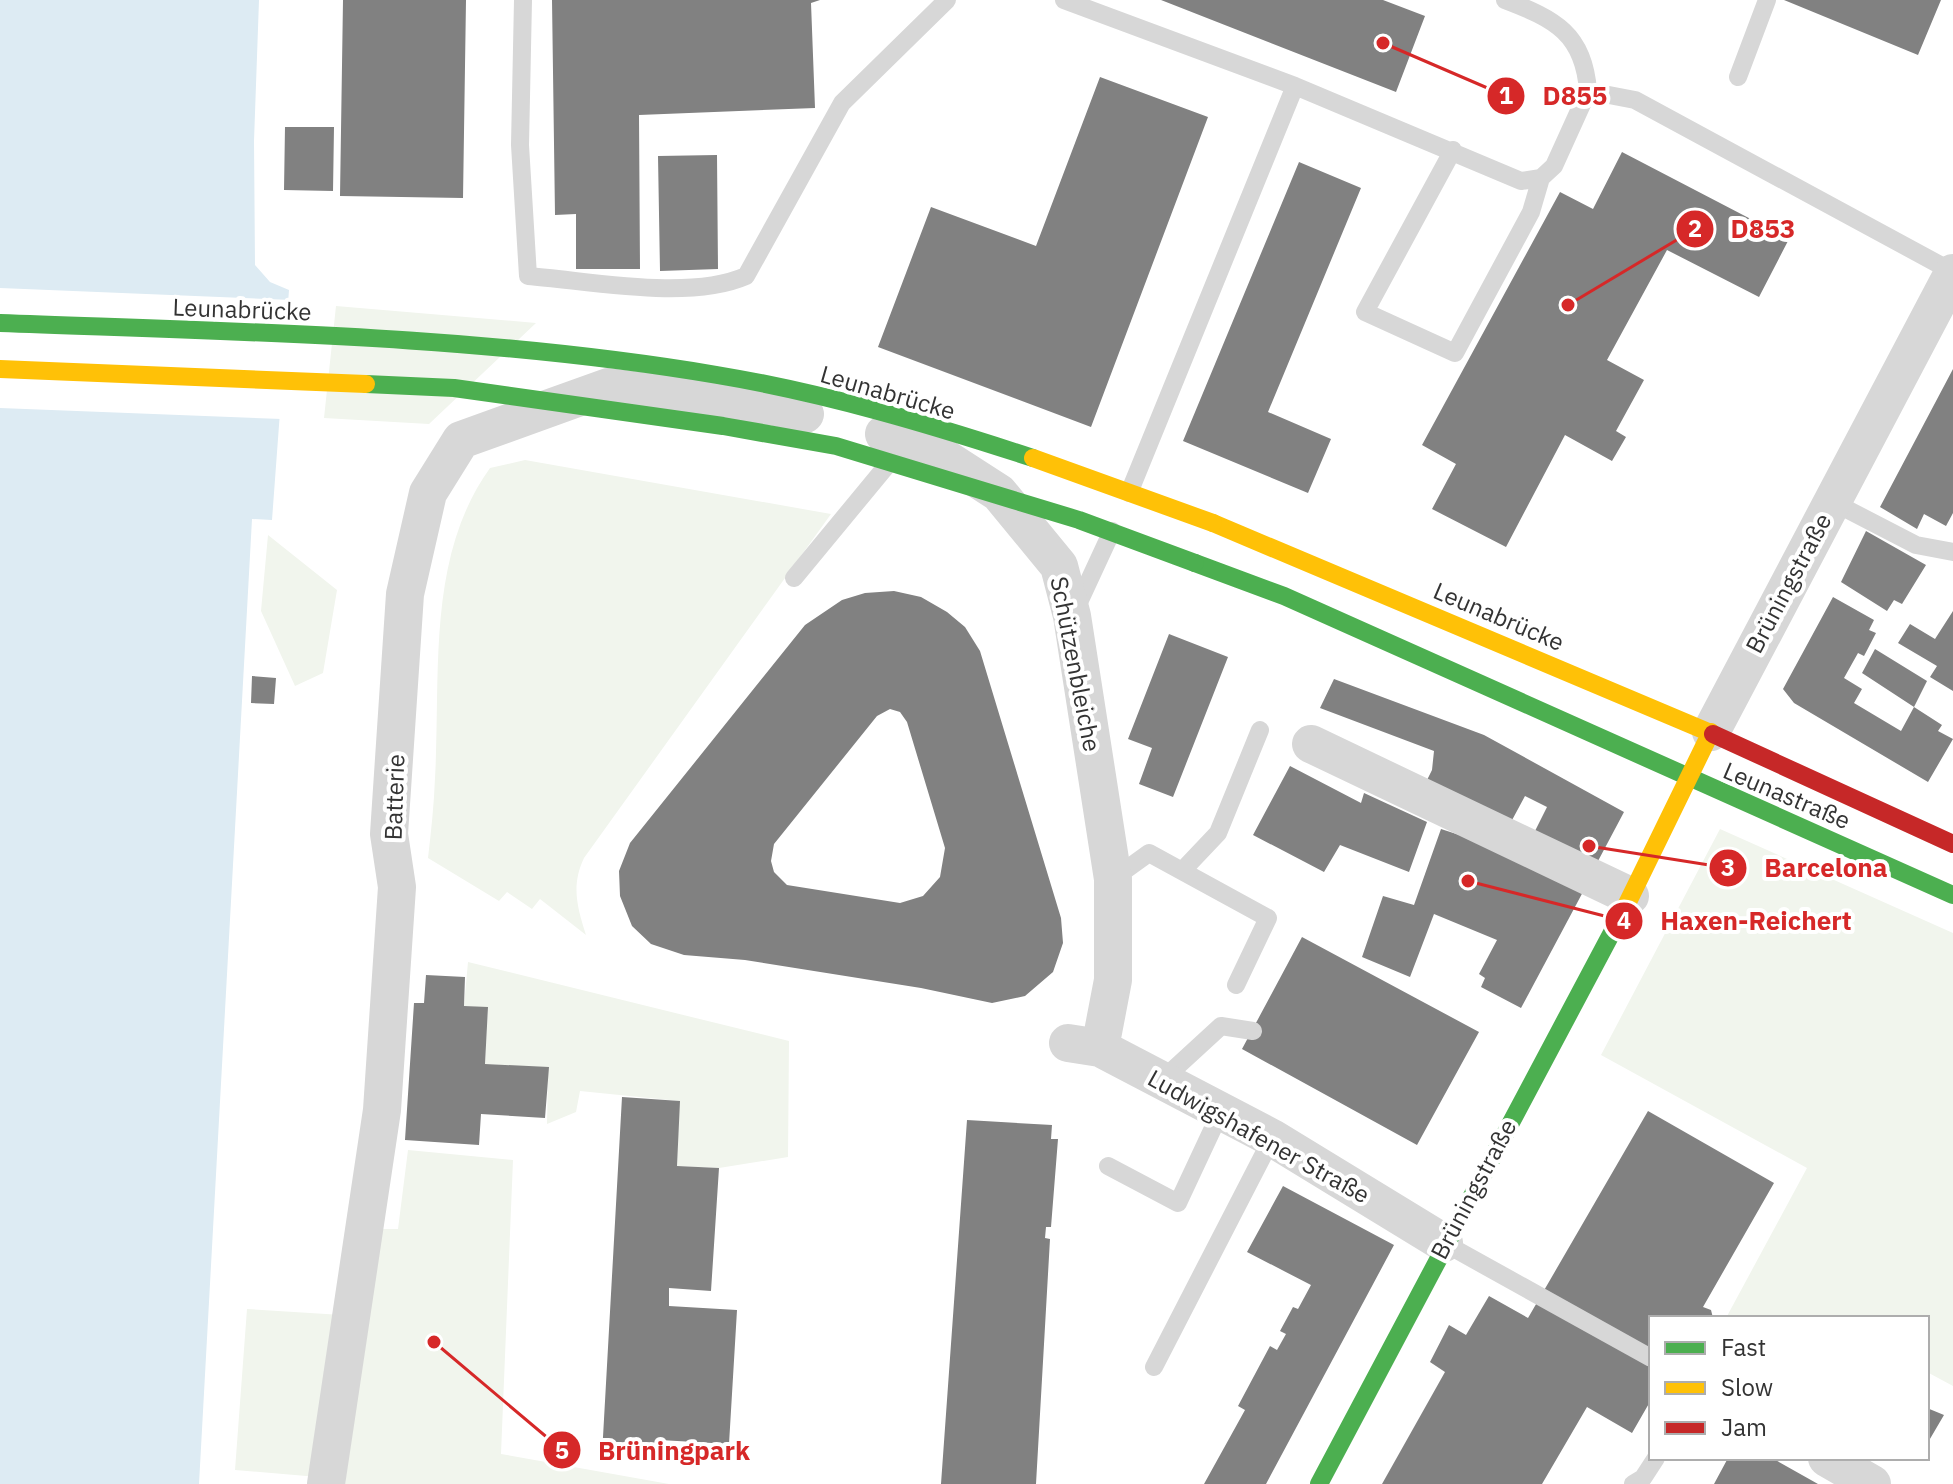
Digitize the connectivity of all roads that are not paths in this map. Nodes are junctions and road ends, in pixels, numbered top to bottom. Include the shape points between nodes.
1 (523, 0) edge
2 (947, 0) edge
3 (1064, 0) edge
4 (1505, 0) edge
5 (1767, 0) edge
6 (1738, 77) dead end
7 (1295, 86) junction
8 (1588, 91) junction
9 (1453, 150) junction
10 (1541, 178) junction
11 (1953, 272) edge
12 (0, 323) edge
13 (0, 369) edge
14 (775, 407) joint
15 (909, 440) junction
16 (1831, 501) junction
17 (1953, 552) edge
18 (794, 578) dead end
19 (1072, 616) junction
20 (1260, 730) dead end
21 (1711, 732) junction
22 (1311, 744) dead end
23 (1689, 779) junction
24 (1953, 844) edge
25 (1182, 871) junction
26 (1113, 879) junction
27 (1953, 895) edge
28 (1630, 896) junction
29 (1236, 985) dead end
30 (1253, 1031) dead end
31 (1084, 1046) joint
32 (1160, 1082) junction
33 (1221, 1111) junction
34 (1272, 1138) junction
35 (1108, 1166) dead end
36 (1444, 1243) junction
37 (1649, 1357) edge
38 (1154, 1367) dead end
39 (1655, 1460) edge
40 (1830, 1460) edge
41 (326, 1484) edge
42 (1319, 1484) edge
43 (1633, 1484) edge
44 (1872, 1484) edge

1 - 2 lane via 520,145 528,276 694,289 723,286 746,276 842,103
3 - 7 lane
4 - 8 lane via 1573,37 1586,63
5 - 6 lane
7 - 9 lane
7 - 19 lane via 1143,458
8 - 10 lane via 1554,166
8 - 11 lane via 1635,100
9 - 10 lane via 1521,181
9 - 10 lane via 1365,312 1455,353 1531,212
11 - 16 street, Brüningstraße
12 - 21 main road, Leunabrücke, bridge via 457,342 607,357 837,399 1096,480 1213,523
13 - 23 main road, bridge via 454,388 836,446 1079,520 1284,596
14 - 15 street, Schützenbleiche
14 - 41 street, Batterie via 608,387 461,440 428,493 405,594 389,834 397,887 382,1110
15 - 18 lane
15 - 19 street, Schützenbleiche via 999,493 1059,566
16 - 17 lane via 1916,545
16 - 21 street, Brüningstraße
19 - 26 street, Schützenbleiche
20 - 25 lane via 1218,833
21 - 23 main road, Brüningstraße
21 - 24 main road, Leunastraße
22 - 28 street
23 - 27 main road, Leunastraße
23 - 28 main road, Brüningstraße
25 - 26 lane via 1149,853
25 - 29 lane via 1268,918
26 - 31 street, Schützenbleiche via 1113,980
28 - 36 main road, Brüningstraße
30 - 32 lane via 1221,1026
31 - 32 street, Ludwigshafener Straße
32 - 33 street, Ludwigshafener Straße
33 - 34 street, Ludwigshafener Straße
33 - 35 lane via 1178,1203
34 - 36 street, Ludwigshafener Straße
34 - 38 lane
36 - 37 lane
36 - 42 main road, Brüningstraße
39 - 43 lane
40 - 44 street

